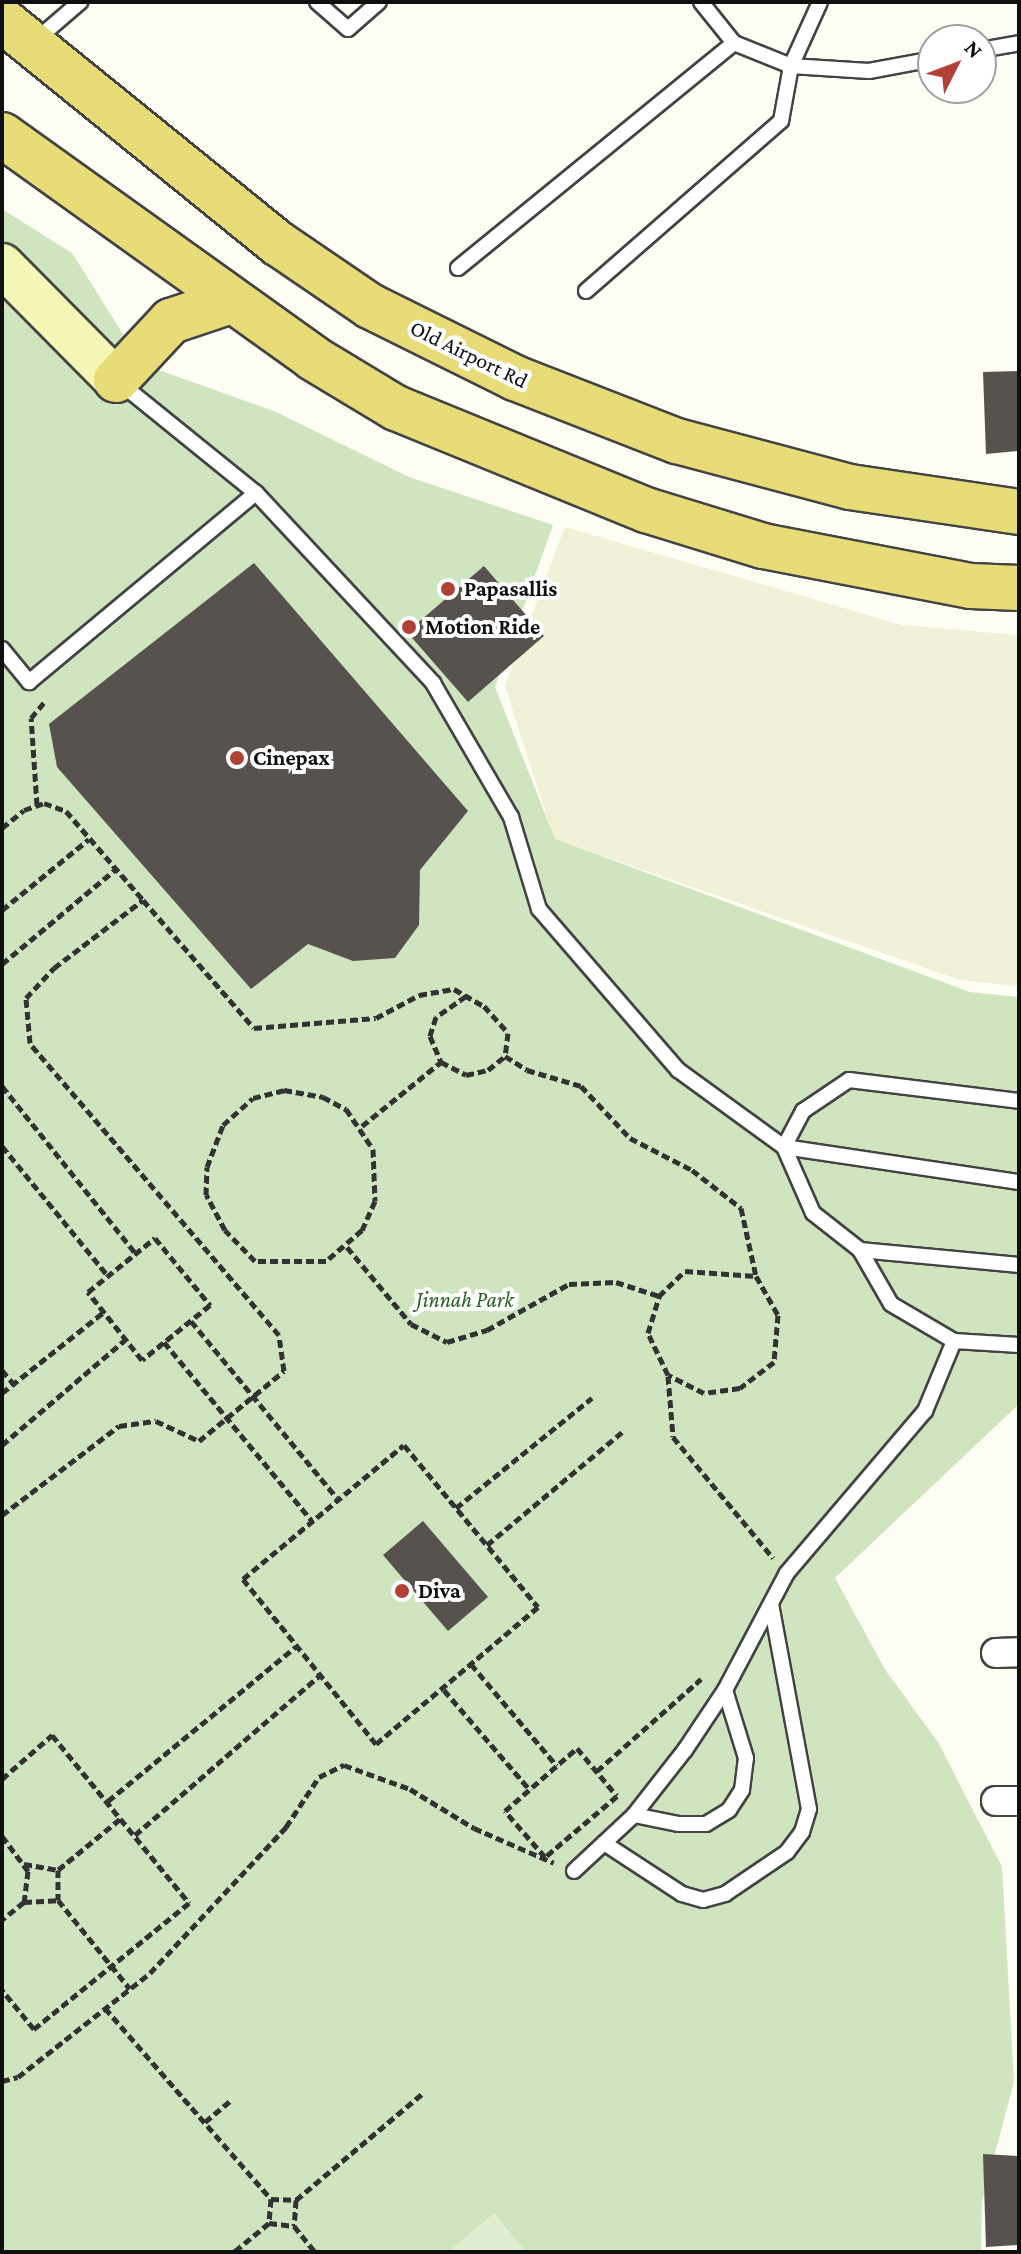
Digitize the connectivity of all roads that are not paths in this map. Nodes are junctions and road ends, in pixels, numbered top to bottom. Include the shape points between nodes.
1 (80, 2) edge
2 (317, 2) edge
3 (379, 2) edge
4 (701, 2) edge
5 (820, 2) edge
6 (12, 39) edge
7 (734, 43) junction
8 (1019, 43) edge
9 (997, 47) edge
10 (917, 62) edge
11 (791, 66) junction
12 (8, 142) edge
13 (2, 265) edge
14 (458, 268) dead end
15 (586, 291) dead end
16 (231, 301) junction
17 (116, 380) junction
18 (256, 493) junction
19 (1019, 512) edge
20 (1019, 588) edge
21 (2, 649) edge
22 (1019, 1101) edge
23 (784, 1147) junction
24 (1019, 1182) edge
25 (860, 1250) junction
26 (1019, 1265) edge
27 (954, 1341) junction
28 (1019, 1345) edge
29 (771, 1604) junction
30 (725, 1690) junction
31 (634, 1815) junction
32 (604, 1843) junction
33 (574, 1871) road end

1 - 6 lane
2 - 3 lane via 348,29
4 - 7 lane
5 - 11 lane
6 - 19 main road, Old Airport Rd via 279,244 370,306 515,378 677,441 850,487
7 - 11 lane
7 - 14 lane
8 - 9 lane
10 - 11 lane via 869,71
11 - 15 lane via 781,121
12 - 16 main road
13 - 17 main road
16 - 17 main road via 171,321
16 - 20 main road via 396,408 646,510 763,546 971,586
17 - 18 lane
18 - 21 lane via 29,682
18 - 23 lane via 433,683 511,817 539,909 678,1070
22 - 23 lane via 849,1080 803,1111
23 - 24 lane
23 - 25 lane via 813,1213
25 - 26 lane
25 - 27 lane via 891,1304
27 - 28 lane
27 - 29 lane via 925,1411 787,1573
29 - 30 lane
29 - 32 lane via 809,1809 802,1832 787,1852 725,1894 703,1900 682,1894
30 - 31 lane
30 - 31 lane via 746,1758 742,1790 729,1810 706,1824
31 - 32 lane
32 - 33 lane

